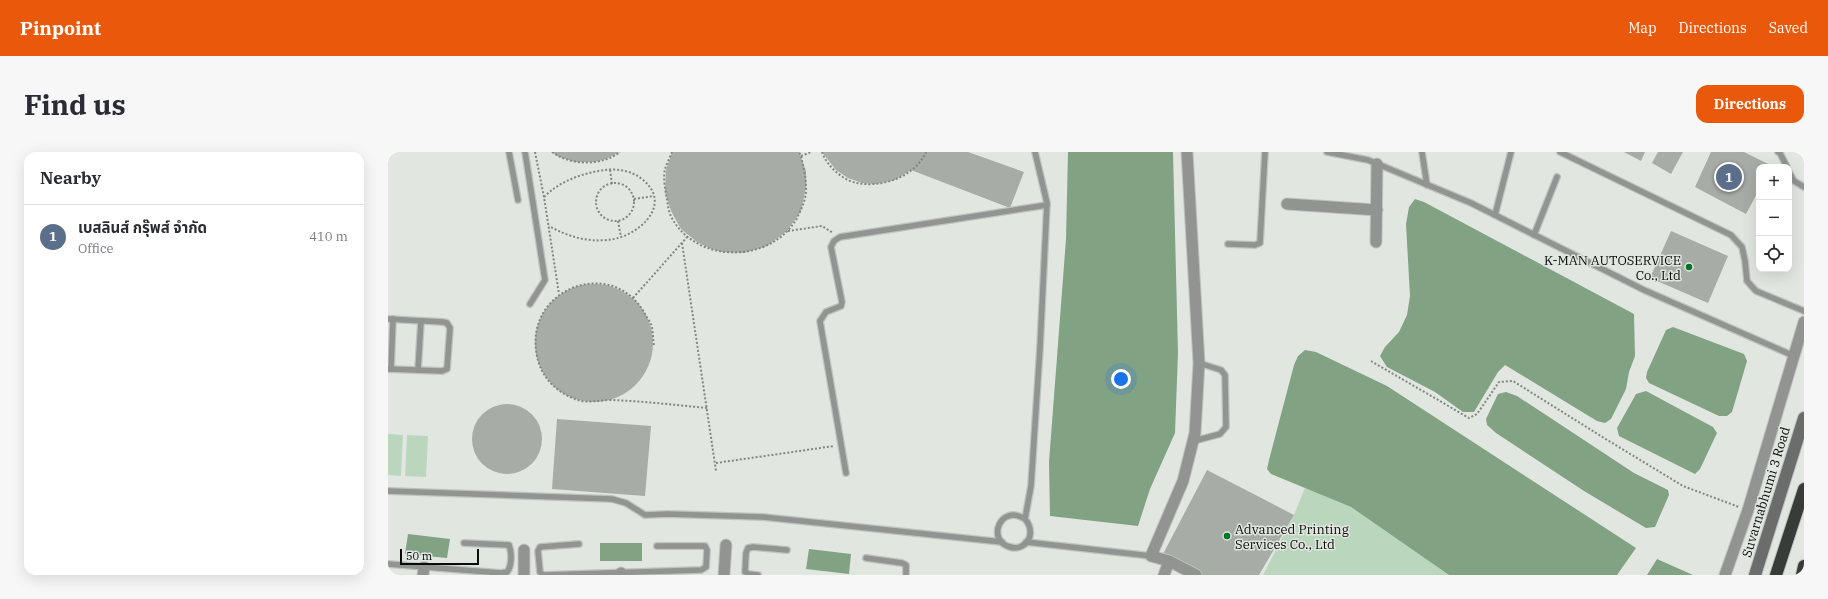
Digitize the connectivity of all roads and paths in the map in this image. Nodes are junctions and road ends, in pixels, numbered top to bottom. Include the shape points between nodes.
1 (509, 152) edge
2 (525, 152) edge
3 (536, 152) edge
4 (552, 152) edge
5 (620, 152) edge
6 (672, 152) edge
7 (799, 152) edge
8 (810, 152) edge
9 (822, 152) edge
10 (926, 152) edge
11 (1035, 152) edge
12 (1187, 152) edge
13 (1265, 152) edge
14 (1328, 152) edge
15 (1422, 152) edge
16 (1511, 152) edge
17 (1560, 152) edge
18 (1778, 152) edge
19 (801, 156) junction
20 (1377, 164) junction
21 (1785, 164) edge
22 (610, 170) junction
23 (1557, 177) dead end
24 (1792, 177) edge
25 (612, 184) junction
26 (1427, 185) junction
27 (1804, 187) edge
28 (544, 196) junction
29 (654, 196) junction
30 (634, 199) junction
31 (518, 200) dead end
32 (1287, 204) dead end
33 (1047, 206) junction
34 (1377, 210) junction
35 (1495, 215) junction
36 (618, 221) junction
37 (549, 226) junction
38 (787, 231) junction
39 (1534, 235) junction
40 (688, 236) junction
41 (621, 237) junction
42 (840, 237) junction
43 (1376, 242) dead end
44 (682, 243) junction
45 (1228, 244) dead end
46 (559, 294) junction
47 (633, 298) junction
48 (530, 304) dead end
49 (1804, 311) edge
50 (390, 319) edge
51 (421, 321) junction
52 (1804, 322) edge
53 (654, 345) dead end
54 (1794, 356) junction
55 (1371, 361) dead end
56 (1199, 363) junction
57 (390, 369) edge
58 (418, 370) junction
59 (708, 408) junction
60 (1804, 418) edge
61 (1194, 441) junction
62 (841, 445) junction
63 (716, 462) junction
64 (716, 471) dead end
65 (846, 473) dead end
66 (1804, 489) edge
67 (388, 491) edge
68 (1748, 510) junction
69 (1025, 519) junction
70 (464, 542) dead end
71 (1002, 542) junction
72 (1026, 542) junction
73 (579, 544) dead end
74 (726, 545) dead end
75 (657, 546) dead end
76 (524, 550) dead end
77 (787, 550) dead end
78 (1151, 556) junction
79 (866, 558) dead end
80 (1169, 561) junction
81 (388, 564) edge
82 (1804, 566) edge
83 (424, 571) edge
84 (1184, 572) edge
85 (621, 574) edge
86 (524, 575) edge
87 (724, 575) edge
88 (758, 575) edge
89 (906, 575) edge
90 (1164, 575) edge
91 (1196, 575) edge
92 (1725, 575) edge
93 (1755, 575) edge
94 (1776, 575) edge
95 (1802, 575) edge

1 - 31 lane
2 - 48 lane via 545,280
3 - 28 path
4 - 5 path via 575,162 594,162 612,158
6 - 40 path via 664,170 665,192 670,214
7 - 19 path
8 - 19 path
9 - 10 path via 826,161 839,175 857,183 876,184 895,180 911,170
11 - 33 lane
12 - 56 street
13 - 45 lane via 1260,243
14 - 20 lane
15 - 26 lane
16 - 35 lane
17 - 49 lane via 1731,235 1742,246 1747,280 1756,291
18 - 21 lane
19 - 38 path via 806,186 805,199 801,211
20 - 26 lane
20 - 34 street
22 - 25 path
22 - 28 path via 584,174 550,190
22 - 29 path via 624,170 638,176 650,187
23 - 39 lane
24 - 27 lane
25 - 30 path via 628,188
25 - 36 path via 601,190 596,202 601,214
26 - 35 lane
28 - 37 path
29 - 30 path
29 - 41 path via 653,210 648,218 634,232
30 - 36 path via 632,210 624,219
32 - 34 street
33 - 42 lane
33 - 69 lane via 1031,486
34 - 43 street
35 - 39 lane
36 - 41 path
37 - 41 path via 582,239 607,240
37 - 46 path
38 - 40 path via 767,246 744,253 722,252 700,246
38 - 42 path via 822,226
39 - 54 lane via 1644,290
40 - 44 path
42 - 62 lane via 831,247 842,302 841,306 826,312 820,321
44 - 47 path
44 - 59 path
46 - 47 path via 577,285 596,283 614,286
46 - 59 path via 545,308 536,326 534,341 538,366 550,383 562,393 576,400 591,402 610,400
47 - 53 path via 639,303 652,326
50 - 51 lane
50 - 57 lane
51 - 58 lane
51 - 58 lane via 448,323 448,364 447,369 442,371
52 - 54 street
54 - 68 street
55 - 68 path via 1469,418 1477,414 1499,382 1513,381 1683,486
56 - 61 street
56 - 61 lane via 1221,370 1225,375 1226,427 1220,434
57 - 58 lane
59 - 63 path
60 - 93 main road, Suvarnabhumi 3 Road
61 - 78 street via 1183,480
62 - 63 path
62 - 65 lane
63 - 64 path
66 - 94 highway
67 - 71 lane via 612,499 626,503 645,515 763,517
68 - 92 street
69 - 71 lane via 1016,514 1000,521 997,532
69 - 72 lane via 1030,528
70 - 83 lane via 509,546 510,569 501,573
71 - 72 lane via 1012,548 1022,546
72 - 78 lane
73 - 85 lane via 540,547 540,572 543,575
74 - 87 street
75 - 85 lane via 705,546 706,567 701,570
76 - 86 street
77 - 88 lane via 748,548 745,572
78 - 80 street
79 - 89 lane via 902,563 906,565
80 - 84 street
80 - 90 street
81 - 83 lane
82 - 95 highway
84 - 91 street

